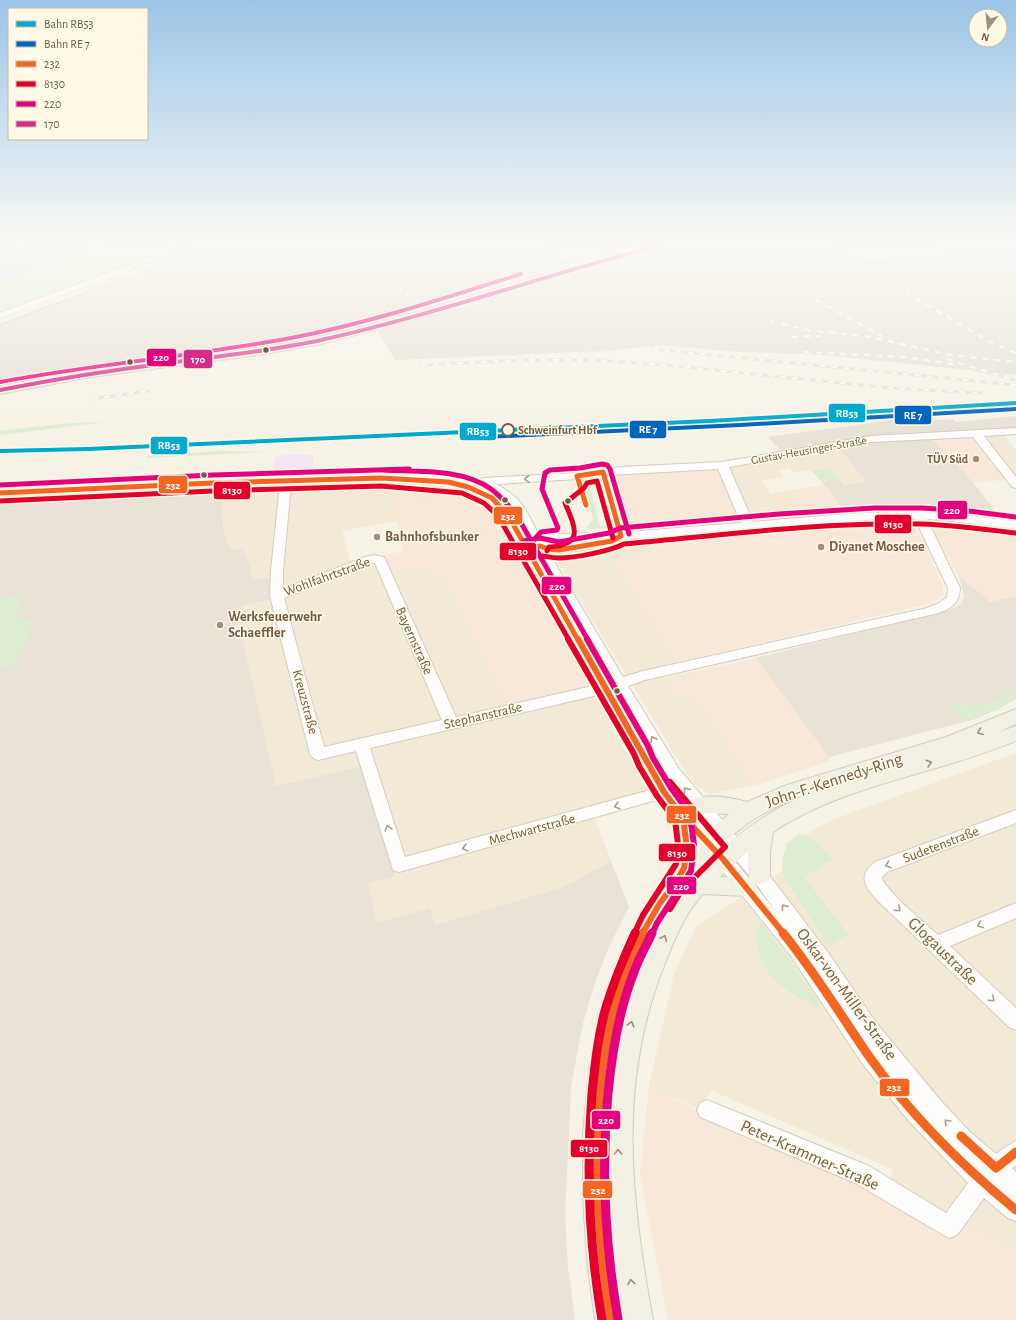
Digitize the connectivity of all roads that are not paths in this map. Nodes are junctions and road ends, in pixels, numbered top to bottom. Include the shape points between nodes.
1 (27, 306) edge
2 (40, 306) edge
3 (445, 306) edge
4 (0, 316) edge
5 (0, 321) edge
6 (3, 388) edge
7 (1016, 431) edge
8 (976, 433) junction
9 (722, 465) junction
10 (603, 472) junction
11 (381, 478) junction
12 (286, 481) junction
13 (480, 482) junction
14 (1016, 485) edge
15 (0, 493) edge
16 (919, 515) junction
17 (748, 525) junction
18 (1016, 525) edge
19 (621, 536) junction
20 (540, 546) junction
21 (526, 549) junction
22 (378, 559) joint
23 (277, 596) junction
24 (590, 632) junction
25 (576, 636) junction
26 (612, 685) junction
27 (1016, 716) edge
28 (451, 723) junction
29 (1016, 732) edge
30 (362, 744) junction
31 (664, 792) junction
32 (692, 811) junction
33 (749, 811) junction
34 (1016, 816) edge
35 (763, 827) junction
36 (723, 845) junction
37 (691, 876) junction
38 (872, 880) joint
39 (753, 881) junction
40 (1016, 910) edge
41 (936, 944) junction
42 (1014, 1016) edge
43 (707, 1110) dead end
44 (1016, 1152) edge
45 (989, 1175) junction
46 (1016, 1186) edge
47 (1016, 1210) edge
48 (610, 1320) edge
49 (638, 1320) edge

1 - 4 street
2 - 5 main road
3 - 6 main road via 323,340 270,350 157,364
7 - 8 street, Gustav-Heusinger-Straße
8 - 9 street, Gustav-Heusinger-Straße via 871,439
8 - 14 street
9 - 10 street, Gustav-Heusinger-Straße
9 - 17 street
10 -> 13 street, Gustav-Heusinger-Straße
10 - 19 street
11 - 12 street
11 - 13 street via 442,477
11 - 21 street via 448,482 477,490 492,498 504,511
12 - 15 street
12 - 23 street, Kreuzstraße via 277,570
13 - 20 street via 502,491 513,500
16 - 17 street
16 - 18 street
16 - 26 street, Stephanstraße via 954,588 953,598 944,606
17 - 19 street
19 - 20 street via 559,550
20 - 21 street
20 - 24 street
21 - 25 street
22 - 23 street, Wohlfahrtstraße via 369,560
22 - 28 street, Bayernstraße
23 - 30 street, Kreuzstraße via 318,754
24 - 25 street
24 - 26 street
25 - 26 street
26 - 28 street, Stephanstraße
26 - 31 street
32 -> 26 street via 687,791
27 -> 33 main road, John-F.-Kennedy-Ring via 937,747 781,796
28 - 30 street, Stephanstraße
35 -> 29 main road, John-F.-Kennedy-Ring via 834,792 946,758
31 -> 30 street, Mechwartstraße via 399,865
31 - 32 street
32 - 33 main road via 733,806
32 - 36 street, Oskar-von-Miller-Straße
32 - 37 main road via 686,844
33 - 36 main road, John-F.-Kennedy-Ring
34 -> 38 street, Sudetenstraße via 881,867 873,874
35 - 36 main road, John-F.-Kennedy-Ring
35 - 39 main road
36 - 37 main road, John-F.-Kennedy-Ring
36 - 39 street, Oskar-von-Miller-Straße
37 - 39 main road
37 - 48 main road, John-F.-Kennedy-Ring via 650,919 637,944 620,988 604,1053 597,1130 597,1211
49 -> 37 main road, John-F.-Kennedy-Ring via 621,1214 618,1114 624,1060 630,1029 647,973 674,916 687,897
38 -> 41 street, Glogaustraße via 884,896
39 - 45 street, Oskar-von-Miller-Straße via 797,950 891,1085 944,1144
40 -> 41 street
41 -> 42 street, Glogaustraße
43 - 45 street, Peter-Krammer-Straße via 861,1174 949,1227
44 - 45 street
45 - 46 street, Oskar-von-Miller-Straße
45 - 47 street, Oskar-von-Miller-Straße

